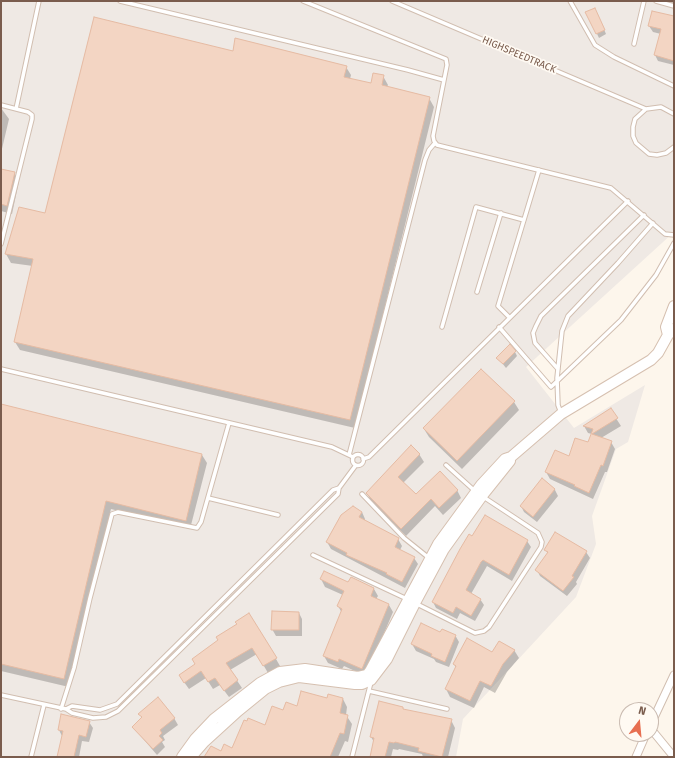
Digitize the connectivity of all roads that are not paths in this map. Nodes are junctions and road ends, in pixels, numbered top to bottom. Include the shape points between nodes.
1 (39, 1) edge
2 (120, 1) edge
3 (303, 1) edge
4 (392, 1) edge
5 (570, 1) edge
6 (644, 1) edge
7 (656, 1) edge
8 (674, 6) edge
9 (634, 44) dead end
10 (444, 80) junction
11 (674, 86) edge
12 (1, 105) edge
13 (16, 109) junction
14 (646, 109) junction
15 (674, 114) edge
16 (435, 143) junction
17 (674, 147) edge
18 (539, 170) junction
19 (628, 201) junction
20 (501, 213) junction
21 (644, 215) junction
22 (524, 220) junction
23 (653, 223) junction
24 (674, 235) edge
25 (674, 243) edge
26 (1, 244) edge
27 (477, 292) dead end
28 (674, 306) edge
29 (509, 318) junction
30 (442, 327) dead end
31 (499, 327) junction
32 (671, 332) edge
33 (1, 368) edge
34 (558, 369) junction
35 (557, 381) junction
36 (561, 414) junction
37 (229, 423) junction
38 (349, 455) junction
39 (353, 457) junction
40 (363, 459) junction
41 (356, 465) junction
42 (446, 465) dead end
43 (339, 488) junction
44 (362, 494) dead end
45 (479, 494) junction
46 (208, 498) junction
47 (278, 515) dead end
48 (312, 554) dead end
49 (434, 560) junction
50 (411, 601) junction
51 (674, 675) edge
52 (371, 676) junction
53 (369, 691) junction
54 (1, 695) edge
55 (44, 705) junction
56 (659, 707) edge
57 (64, 709) junction
58 (448, 709) dead end
59 (659, 739) edge
60 (643, 742) edge
61 (31, 757) edge
62 (182, 757) edge
63 (191, 757) edge
64 (352, 757) edge
65 (636, 757) edge
66 (674, 757) edge

1 - 13 lane
2 - 10 lane
3 - 10 lane via 442,56 446,59 447,65
4 - 14 lane, HIGHSPEEDTRACK
5 - 11 lane via 595,46 614,58
6 - 9 lane
7 - 8 lane
10 - 16 lane via 433,136
12 - 13 lane
13 - 26 lane via 28,112 32,119
14 - 15 lane via 661,107
14 - 17 lane via 635,120 633,128 636,144 649,154 658,155
16 - 18 lane
16 - 38 lane via 425,160
18 - 19 lane via 611,188
18 - 22 lane
19 - 21 lane
19 - 29 lane
20 - 22 lane
20 - 27 lane
20 - 30 lane via 476,207
21 - 23 lane
21 - 34 lane via 542,316 536,326 533,333 535,343
22 - 29 lane via 498,306
23 - 24 lane via 665,234
23 - 34 lane via 568,316 562,331
25 - 35 lane via 656,275 620,320
28 - 32 street via 666,327
29 - 31 lane
31 - 35 lane via 551,387
31 - 40 lane via 369,457
32 - 36 street via 651,360
33 - 37 lane
34 - 35 lane
35 - 36 lane
36 - 45 street via 511,457 505,459
37 - 38 lane via 332,447
37 - 46 lane
38 - 39 lane
39 - 40 lane via 359,454
39 - 41 lane via 352,461
40 - 41 lane via 361,464
41 - 43 lane
42 - 45 lane
43 - 57 lane via 332,490 117,704 100,710 72,706
43 - 57 lane via 338,494 118,711 106,717 93,718
44 - 49 lane via 404,538
45 - 49 street
45 - 50 lane via 538,533 542,542 541,547 484,631 475,633
46 - 47 lane
46 - 57 lane via 199,526 194,528 118,512 112,514
48 - 50 lane
49 - 50 street
50 - 52 street
51 - 56 street
52 - 53 lane
52 - 62 street via 358,677 305,669 280,672 260,683 214,719
52 - 63 street via 362,684 299,677 279,682 265,689 238,711
53 - 58 lane
53 - 64 lane
54 - 55 lane
55 - 57 lane
55 - 61 lane
59 - 66 street
60 - 65 street

